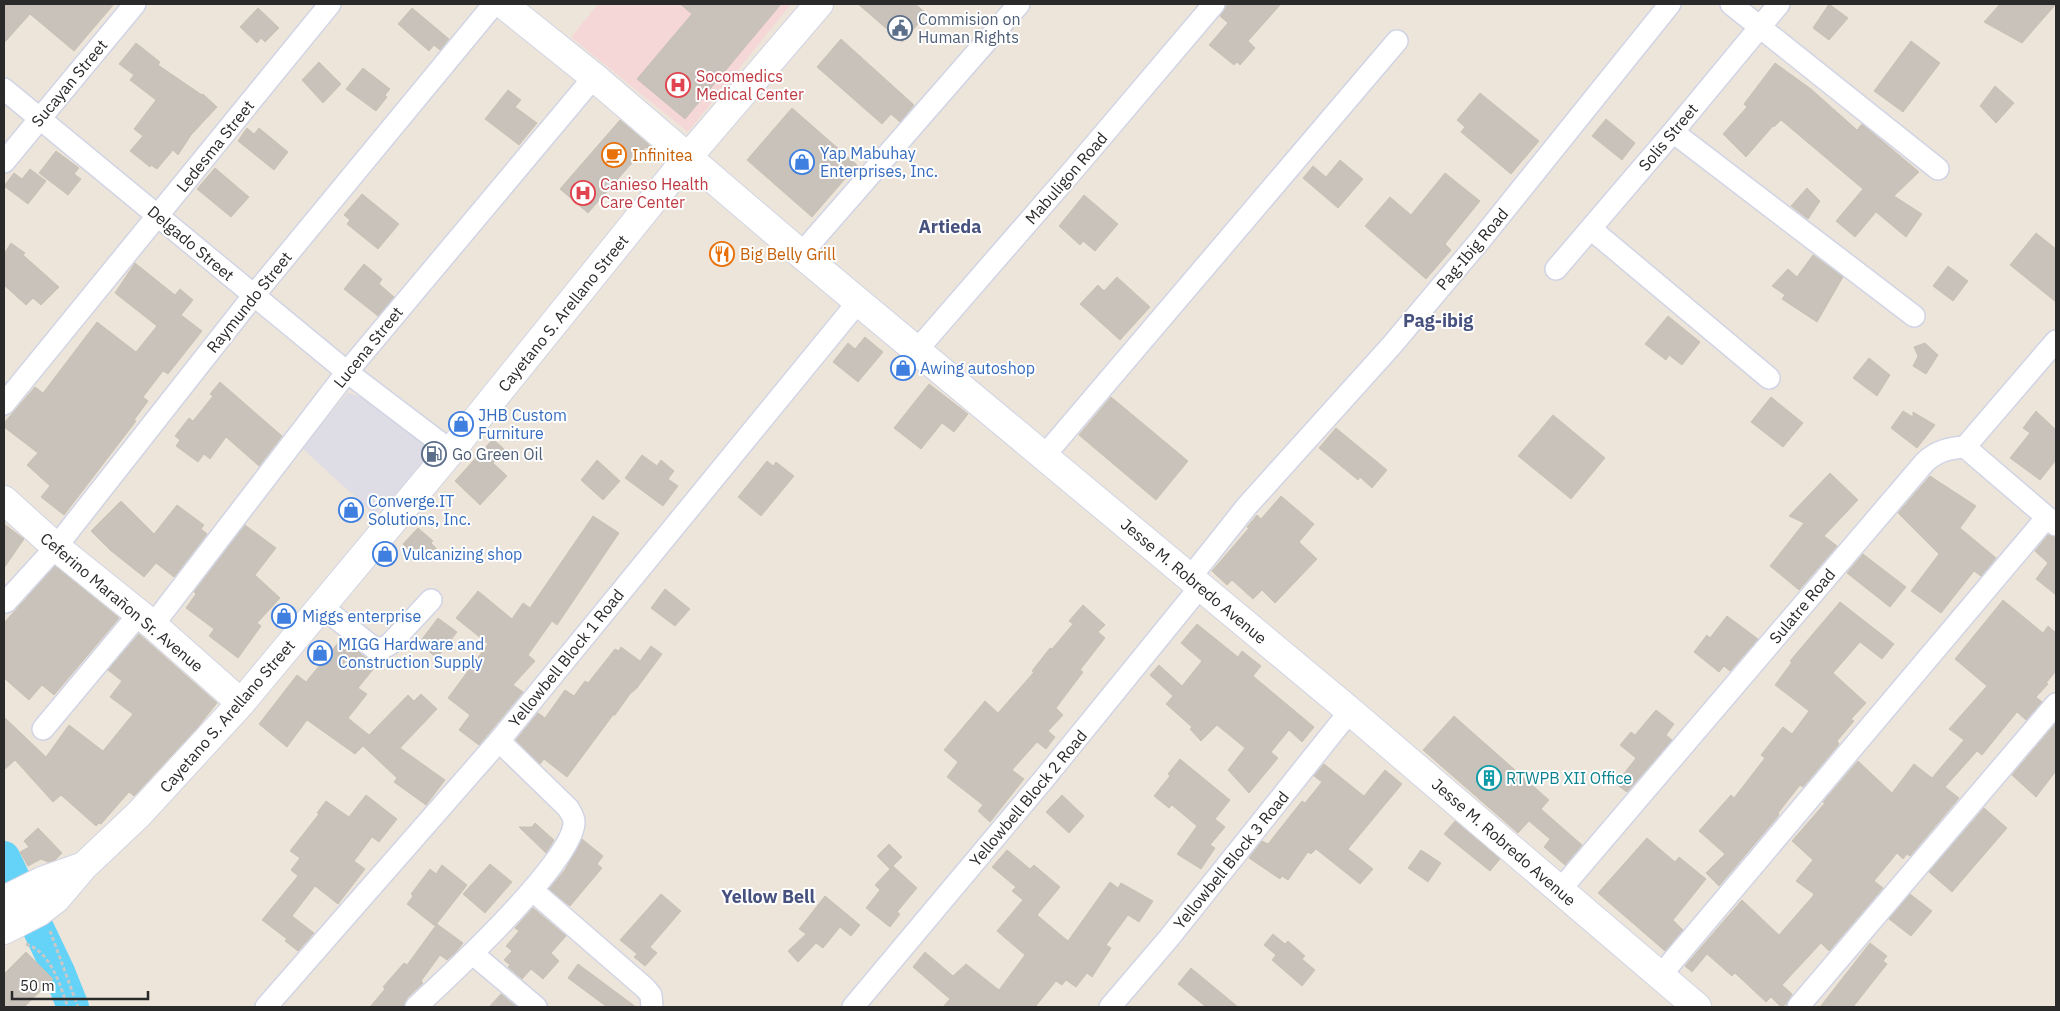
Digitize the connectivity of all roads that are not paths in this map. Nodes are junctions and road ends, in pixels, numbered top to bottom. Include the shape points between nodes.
1 (135, 4) edge
2 (330, 4) edge
3 (494, 4) edge
4 (502, 4) edge
5 (819, 4) edge
6 (1019, 4) edge
7 (1214, 4) edge
8 (1670, 4) edge
9 (1731, 4) edge
10 (1779, 4) edge
11 (1759, 28) junction
12 (1397, 41) dead end
13 (594, 77) junction
14 (4, 89) edge
15 (40, 119) junction
16 (1673, 132) junction
17 (688, 157) junction
18 (4, 162) edge
19 (1938, 168) dead end
20 (158, 215) junction
21 (1591, 229) junction
22 (801, 254) junction
23 (1556, 269) dead end
24 (254, 295) junction
25 (858, 302) junction
26 (1914, 316) dead end
27 (2056, 341) edge
28 (917, 350) junction
29 (347, 372) junction
30 (1769, 378) dead end
31 (4, 404) edge
32 (1965, 447) junction
33 (451, 451) junction
34 (1045, 455) junction
35 (4, 500) edge
36 (2051, 521) edge
37 (56, 547) junction
38 (1195, 583) junction
39 (431, 600) dead end
40 (6, 602) dead end
41 (322, 607) junction
42 (146, 620) junction
43 (241, 703) junction
44 (2056, 704) edge
45 (1350, 711) junction
46 (43, 729) dead end
47 (498, 741) junction
48 (532, 890) junction
49 (1560, 890) junction
50 (28, 902) edge
51 (10, 934) edge
52 (473, 954) junction
53 (1660, 976) junction
54 (266, 1007) edge
55 (416, 1007) edge
56 (536, 1007) edge
57 (652, 1007) edge
58 (853, 1007) edge
59 (1110, 1007) edge
60 (1698, 1007) edge
61 (1798, 1007) edge

1 - 15 street, Sucayan Street
2 - 20 street, Ledesma Street
3 - 24 street, Raymundo Street
4 - 13 main road, Jesse M. Robredo Avenue
5 - 17 main road, Cayetano S. Arellano Street
6 - 22 street
7 - 28 street, Mabuligon Road
8 - 38 street, Pag-Ibig Road via 1392,345 1247,506
9 - 11 street
10 - 11 street, Solis Street
11 - 16 street, Solis Street
11 - 19 street
12 - 34 street
13 - 17 main road, Jesse M. Robredo Avenue
13 - 29 street, Lucena Street
14 - 15 street, Delgado Street
15 - 18 street, Sucayan Street
15 - 20 street, Delgado Street
16 - 21 street, Solis Street
16 - 26 street
17 - 22 main road, Jesse M. Robredo Avenue
17 - 33 main road, Cayetano S. Arellano Street
20 - 24 street, Delgado Street
20 - 31 street, Ledesma Street
21 - 23 street, Solis Street
21 - 30 street
22 - 25 main road, Jesse M. Robredo Avenue
24 - 29 street, Delgado Street
24 - 37 street, Raymundo Street
25 - 28 main road, Jesse M. Robredo Avenue
25 - 47 street, Yellowbell Block 1 Road
27 - 32 street
28 - 34 main road, Jesse M. Robredo Avenue
29 - 33 street, Delgado Street
29 - 42 street, Lucena Street
32 - 36 street
32 - 49 street, Sulatre Road via 1933,454 1925,462
33 - 41 main road, Cayetano S. Arellano Street
34 - 38 main road, Jesse M. Robredo Avenue
35 - 37 main road, Ceferino Marañon Sr. Avenue
36 - 53 street
37 - 40 street, Raymundo Street
37 - 42 main road, Ceferino Marañon Sr. Avenue
38 - 45 main road, Jesse M. Robredo Avenue
38 - 58 street, Yellowbell Block 2 Road via 1044,779
39 - 41 street via 383,648 374,648
41 - 43 main road, Cayetano S. Arellano Street
42 - 43 main road, Ceferino Marañon Sr. Avenue
42 - 46 street, Lucena Street
43 - 50 main road, Cayetano S. Arellano Street via 140,814 84,866 69,886
44 - 61 street
45 - 49 main road, Jesse M. Robredo Avenue
45 - 59 street, Yellowbell Block 3 Road
47 - 48 street via 554,794 573,817 569,839
47 - 54 street, Yellowbell Block 1 Road
48 - 52 street
48 - 57 street via 645,988 651,995
49 - 53 main road, Jesse M. Robredo Avenue
50 - 51 main road, Cayetano S. Arellano Street
52 - 55 street
52 - 56 street
53 - 60 main road, Jesse M. Robredo Avenue

